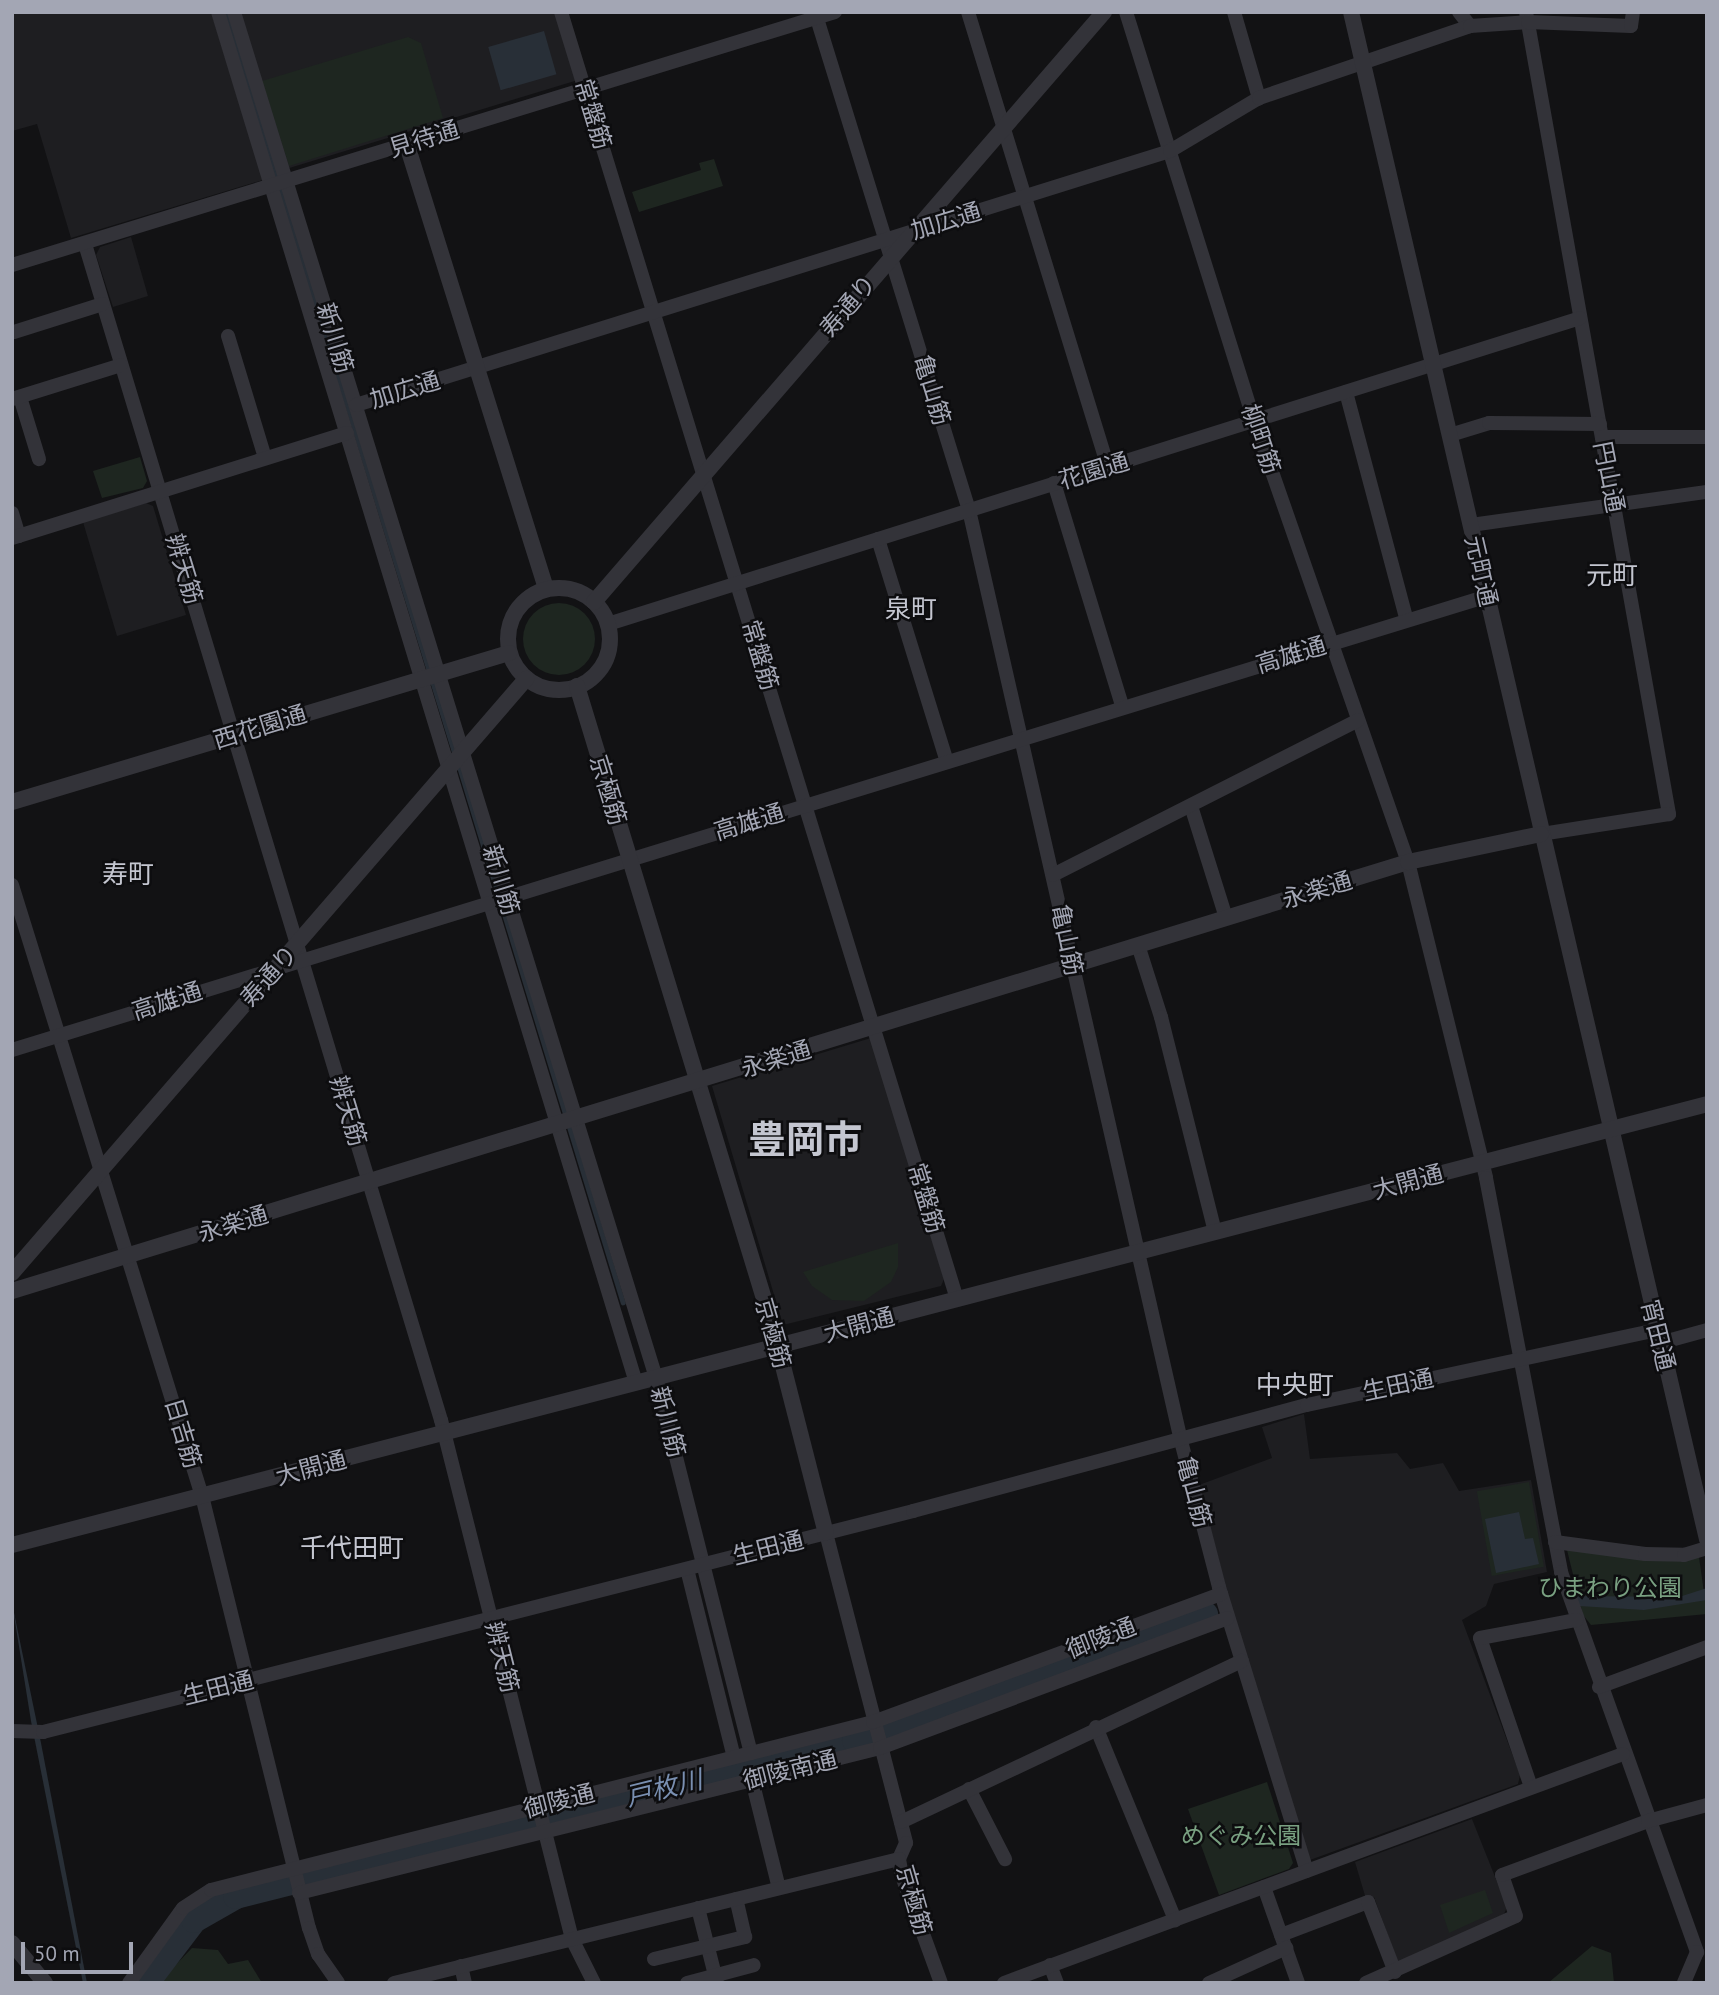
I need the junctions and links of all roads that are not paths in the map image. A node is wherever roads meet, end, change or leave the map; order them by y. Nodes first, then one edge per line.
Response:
1 (218, 12) edge
2 (234, 12) edge
3 (561, 12) edge
4 (835, 12) edge
5 (968, 12) edge
6 (1104, 12) edge
7 (1126, 12) edge
8 (1234, 12) edge
9 (1351, 12) edge
10 (1459, 12) edge
11 (1633, 12) edge
12 (816, 15) edge
13 (1527, 17) edge
14 (1470, 26) junction
15 (1363, 66) junction
16 (585, 89) junction
17 (1259, 98) junction
18 (1003, 127) junction
19 (407, 145) junction
20 (1170, 151) junction
21 (286, 182) junction
22 (271, 186) junction
23 (1025, 197) junction
24 (913, 231) junction
25 (885, 240) junction
26 (85, 244) junction
27 (890, 256) junction
28 (12, 265) edge
29 (103, 304) junction
30 (654, 312) junction
31 (1580, 318) junction
32 (14, 332) dead end
33 (228, 335) dead end
34 (1432, 364) junction
35 (121, 365) junction
36 (477, 369) junction
37 (1346, 391) junction
38 (16, 398) edge
39 (356, 405) junction
40 (1254, 421) junction
41 (1601, 431) junction
42 (347, 433) junction
43 (1450, 435) junction
44 (1707, 437) edge
45 (265, 458) junction
46 (39, 459) dead end
47 (1108, 466) junction
48 (705, 474) junction
49 (1054, 484) junction
50 (160, 491) junction
51 (1707, 492) edge
52 (1614, 503) junction
53 (969, 510) junction
54 (12, 513) edge
55 (1471, 525) junction
56 (16, 537) edge
57 (878, 539) junction
58 (738, 583) junction
59 (546, 589) junction
60 (1488, 596) junction
61 (594, 602) junction
62 (1406, 618) junction
63 (608, 624) junction
64 (1331, 643) junction
65 (509, 653) junction
66 (438, 673) junction
67 (421, 678) junction
68 (526, 679) junction
69 (577, 686) junction
70 (1123, 708) junction
71 (1358, 720) junction
72 (235, 735) junction
73 (1021, 739) junction
74 (462, 752) junction
75 (947, 762) junction
76 (449, 768) junction
77 (12, 802) edge
78 (806, 804) junction
79 (1191, 806) junction
80 (1541, 834) junction
81 (629, 859) junction
82 (1408, 862) junction
83 (1053, 875) junction
84 (12, 885) edge
85 (499, 900) junction
86 (1226, 918) junction
87 (1138, 945) junction
88 (300, 951) junction
89 (1072, 965) junction
90 (277, 966) junction
91 (874, 1028) junction
92 (58, 1035) junction
93 (12, 1050) edge
94 (698, 1084) junction
95 (1707, 1104) edge
96 (568, 1122) junction
97 (1610, 1129) junction
98 (1483, 1163) junction
99 (102, 1170) junction
100 (370, 1182) junction
101 (1215, 1232) junction
102 (1136, 1253) junction
103 (128, 1256) junction
104 (12, 1273) edge
105 (12, 1291) edge
106 (957, 1299) junction
107 (1707, 1330) edge
108 (1658, 1337) junction
109 (778, 1346) junction
110 (1523, 1359) junction
111 (656, 1378) junction
112 (636, 1383) junction
113 (445, 1433) junction
114 (1181, 1441) junction
115 (202, 1496) junction
116 (826, 1533) junction
117 (1707, 1540) edge
118 (1555, 1542) junction
119 (12, 1545) edge
120 (1707, 1548) edge
121 (705, 1564) junction
122 (687, 1569) junction
123 (1221, 1594) junction
124 (492, 1618) junction
125 (1228, 1618) junction
126 (1576, 1620) junction
127 (1707, 1647) edge
128 (1242, 1661) junction
129 (246, 1681) junction
130 (1599, 1687) junction
131 (874, 1724) junction
132 (1096, 1727) junction
133 (12, 1731) edge
134 (879, 1745) junction
135 (751, 1753) junction
136 (1623, 1754) junction
137 (734, 1758) junction
138 (752, 1780) junction
139 (1531, 1787) junction
140 (969, 1789) junction
141 (1707, 1805) edge
142 (540, 1808) junction
143 (1648, 1821) junction
144 (901, 1822) junction
145 (545, 1829) junction
146 (1005, 1858) dead end
147 (899, 1859) junction
148 (293, 1870) junction
149 (1307, 1871) junction
150 (1264, 1887) junction
151 (779, 1888) junction
152 (299, 1891) junction
153 (736, 1899) junction
154 (698, 1908) junction
155 (1175, 1920) junction
156 (572, 1939) junction
157 (1284, 1942) junction
158 (12, 1943) edge
159 (708, 1946) junction
160 (654, 1959) dead end
161 (754, 1965) dead end
162 (1050, 1965) junction
163 (461, 1966) junction
164 (1395, 1972) junction
165 (717, 1979) edge
166 (939, 1982) edge
167 (45, 1983) edge
168 (128, 1983) edge
169 (338, 1983) edge
170 (394, 1983) edge
171 (465, 1983) edge
172 (594, 1983) edge
173 (687, 1983) edge
174 (1004, 1983) edge
175 (1056, 1983) edge
176 (1209, 1983) edge
177 (1298, 1983) edge
178 (1366, 1983) edge
179 (1684, 1983) edge

1 - 22 street, 新川筋
2 - 21 street, 新川筋
3 - 16 street, 常盤筋
4 - 12 street, 見待通
5 - 18 street
6 - 18 street, 寿通り
7 - 20 street, 柳町筋
8 - 17 street
9 - 15 street, 元町通
10 - 14 street
11 - 13 street, 加広通
12 - 16 street, 見待通
12 - 25 street, 亀山筋
13 - 14 street, 加広通
13 - 31 street, 円山通
14 - 15 street, 加広通
15 - 17 street, 加広通
15 - 34 street, 元町通
16 - 19 street, 見待通
16 - 30 street, 常盤筋
17 - 20 street, 加広通
18 - 23 street
18 - 24 street, 寿通り
19 - 21 street, 見待通
19 - 36 street
20 - 23 street, 加広通
20 - 40 street, 柳町筋
21 - 22 street, 見待通
21 - 39 street, 新川筋
22 - 26 street, 見待通
22 - 42 street, 新川筋
23 - 24 street, 加広通
23 - 47 street
24 - 25 street, 加広通
24 - 27 street, 寿通り
25 - 27 street, 亀山筋
25 - 30 street, 加広通
26 - 28 street, 見待通
26 - 29 street, 辨天筋
27 - 48 street, 寿通り
27 - 53 street, 亀山筋
29 - 32 street
29 - 35 street, 辨天筋
30 - 36 street, 加広通
30 - 48 street, 常盤筋
31 - 34 street, 花園通
31 - 41 street, 円山通
33 - 45 street
34 - 37 street, 花園通
34 - 43 street, 元町通
35 - 38 street
35 - 50 street, 辨天筋
36 - 39 street, 加広通
36 - 59 street
37 - 40 street, 花園通
37 - 62 street
38 - 46 street
39 - 66 street, 新川筋
40 - 47 street, 花園通
40 - 64 street, 柳町筋
41 - 43 street
41 - 44 street
41 - 52 street, 円山通
42 - 45 street, 加広通
42 - 67 street, 新川筋
43 - 55 street, 元町通
45 - 50 street, 加広通
47 - 49 street, 花園通
48 - 58 street, 常盤筋
48 - 61 street, 寿通り
49 - 53 street, 花園通
49 - 70 street
50 - 56 street, 加広通
50 - 72 street, 辨天筋
51 - 52 street
52 - 55 street
52 - 80 street, 円山通
53 - 57 street, 花園通
53 - 73 street, 亀山筋
54 - 56 street
55 - 60 street, 元町通
57 - 58 street, 花園通
57 - 75 street
58 - 63 street, 花園通
58 - 78 street, 常盤筋
59 - 61 street
59 - 65 street
60 - 62 street, 高雄通
60 - 80 street, 元町通
61 - 63 street
62 - 64 street, 高雄通
63 - 69 street
64 - 70 street, 高雄通
64 - 71 street, 柳町筋
65 - 66 street, 西花園通
65 - 68 street
66 - 67 street, 西花園通
66 - 74 street, 新川筋
67 - 72 street, 西花園通
67 - 76 street, 新川筋
68 - 69 street
68 - 74 street, 寿通り
69 - 81 street, 京極筋
70 - 73 street, 高雄通
71 - 79 street
71 - 82 street, 柳町筋
72 - 77 street, 西花園通
72 - 88 street, 辨天筋
73 - 75 street, 高雄通
73 - 83 street, 亀山筋
74 - 76 street, 寿通り
74 - 85 street, 新川筋
75 - 78 street, 高雄通
76 - 85 street, 新川筋
76 - 88 street, 寿通り
78 - 81 street, 高雄通
78 - 91 street, 常盤筋
79 - 83 street
79 - 86 street
80 - 82 street, 永楽通
80 - 97 street, 元町通
81 - 85 street, 高雄通
81 - 94 street, 京極筋
82 - 86 street, 永楽通
82 - 98 street, 柳町筋
83 - 89 street, 亀山筋
84 - 92 street, 日吉筋
85 - 88 street, 高雄通
85 - 96 street, 新川筋
86 - 87 street, 永楽通
87 - 89 street, 永楽通
87 - 101 street
88 - 90 street, 寿通り
88 - 100 street, 辨天筋
89 - 91 street, 永楽通
89 - 102 street, 亀山筋
90 - 92 street, 高雄通
90 - 99 street, 寿通り
91 - 94 street, 永楽通
91 - 106 street, 常盤筋
92 - 93 street, 高雄通
92 - 99 street, 日吉筋
94 - 96 street, 永楽通
94 - 109 street, 京極筋
95 - 97 street, 大開通
96 - 100 street, 永楽通
96 - 111 street, 新川筋
96 - 112 street, 新川筋
97 - 98 street, 大開通
97 - 108 street, 宵田通
98 - 101 street, 大開通
98 - 110 street, 柳町筋
99 - 103 street, 日吉筋
99 - 104 street, 寿通り
100 - 103 street, 永楽通
100 - 113 street, 辨天筋
101 - 102 street, 大開通
102 - 106 street, 大開通
102 - 114 street, 亀山筋
103 - 105 street, 永楽通
103 - 115 street, 日吉筋
106 - 109 street, 大開通
107 - 108 street, 生田通
108 - 110 street, 生田通
108 - 117 street, 宵田通
109 - 111 street, 大開通
109 - 116 street, 京極筋
110 - 114 street, 生田通
110 - 118 street, 柳町筋
111 - 112 street, 大開通
111 - 121 street, 新川筋
112 - 113 street, 大開通
113 - 115 street, 大開通
113 - 124 street, 辨天筋
114 - 116 street, 生田通
114 - 123 street, 亀山筋
115 - 119 street, 大開通
115 - 129 street, 日吉筋
116 - 121 street, 生田通
116 - 131 street, 京極筋
118 - 120 street
118 - 126 street, 柳町筋
121 - 122 street, 生田通
121 - 135 street, 新川筋
122 - 124 street, 生田通
122 - 137 street
123 - 125 street, 亀山筋
123 - 131 street, 御陵通
124 - 129 street, 生田通
124 - 142 street, 辨天筋
125 - 128 street, 亀山筋
125 - 134 street, 御陵南通
126 - 130 street, 柳町筋
126 - 139 street
127 - 130 street
128 - 132 street
128 - 149 street, 亀山筋
129 - 133 street, 生田通
129 - 148 street, 日吉筋
130 - 136 street, 柳町筋
131 - 134 street, 京極筋
131 - 135 street, 御陵通
132 - 140 street
132 - 155 street
134 - 138 street, 御陵南通
134 - 144 street, 京極筋
135 - 137 street, 御陵通
136 - 139 street
136 - 143 street, 柳町筋
137 - 142 street, 御陵通
138 - 145 street, 御陵南通
138 - 151 street
139 - 149 street
140 - 144 street
140 - 146 street
141 - 143 street
142 - 145 street, 辨天筋
142 - 148 street, 御陵通
143 - 164 street
143 - 179 street, 柳町筋
144 - 147 street, 京極筋
145 - 152 street, 御陵南通
145 - 156 street, 辨天筋
147 - 151 street
147 - 166 street, 京極筋
148 - 152 street, 日吉筋
148 - 168 street, 御陵通
149 - 150 street
150 - 155 street
150 - 157 street
151 - 153 street
152 - 169 street, 日吉筋
153 - 154 street
153 - 159 street
154 - 156 street
154 - 159 street
155 - 162 street
156 - 163 street
156 - 172 street, 辨天筋
157 - 164 street
157 - 176 street
157 - 177 street
158 - 167 street
159 - 160 street
159 - 165 street
161 - 165 street
162 - 174 street
162 - 175 street
163 - 170 street
163 - 171 street
164 - 178 street
165 - 173 street

